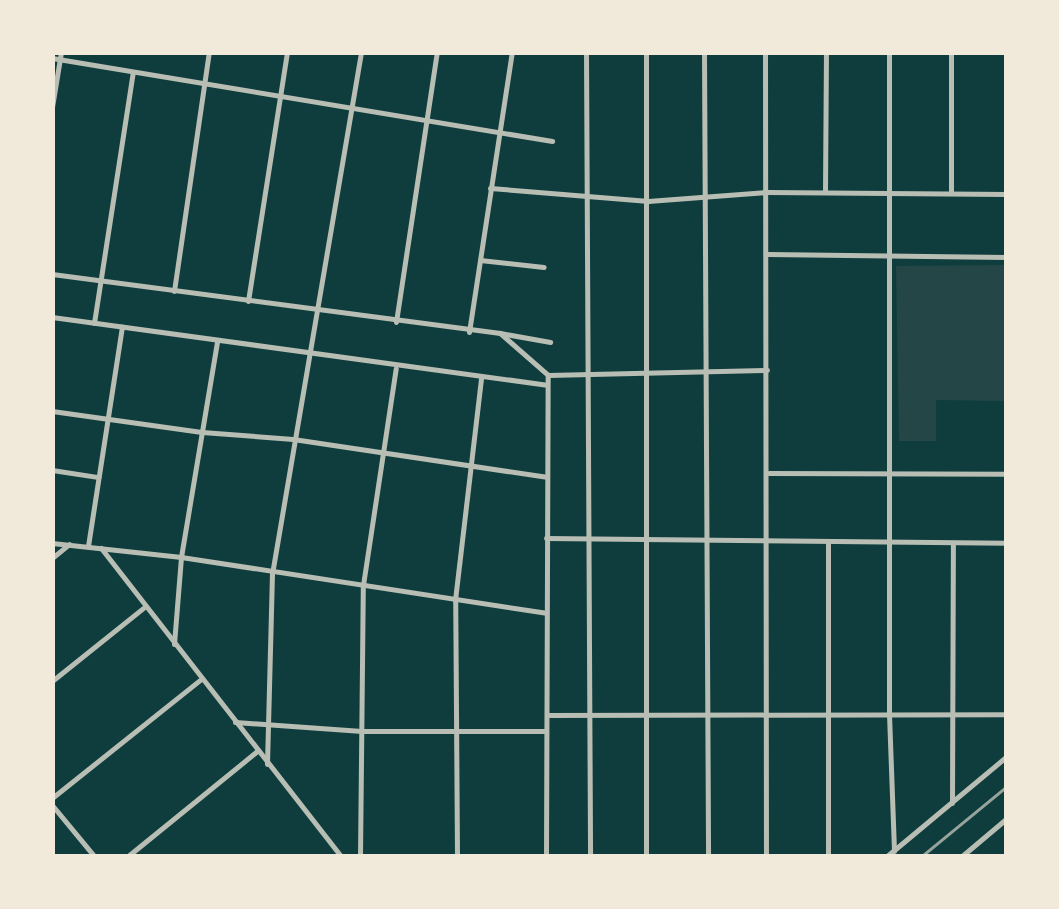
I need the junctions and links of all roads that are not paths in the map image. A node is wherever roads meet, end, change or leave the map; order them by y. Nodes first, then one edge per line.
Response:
1 (209, 52) edge
2 (287, 52) edge
3 (362, 52) edge
4 (437, 52) edge
5 (512, 52) edge
6 (586, 52) edge
7 (646, 52) edge
8 (704, 52) edge
9 (765, 52) edge
10 (826, 52) edge
11 (889, 52) edge
12 (951, 52) edge
13 (58, 57) edge
14 (133, 72) junction
15 (205, 83) junction
16 (280, 96) junction
17 (52, 107) edge
18 (352, 107) junction
19 (427, 120) junction
20 (500, 131) junction
21 (552, 141) dead end
22 (490, 188) junction
23 (767, 192) junction
24 (826, 192) junction
25 (889, 192) junction
26 (951, 192) junction
27 (703, 194) junction
28 (1006, 194) edge
29 (587, 199) junction
30 (648, 201) junction
31 (768, 254) junction
32 (1006, 257) edge
33 (889, 258) junction
34 (480, 260) junction
35 (544, 267) dead end
36 (52, 274) edge
37 (100, 280) junction
38 (174, 291) junction
39 (248, 301) junction
40 (318, 311) junction
41 (52, 317) edge
42 (396, 322) junction
43 (94, 323) junction
44 (122, 327) junction
45 (468, 332) junction
46 (497, 334) junction
47 (217, 341) junction
48 (550, 342) dead end
49 (306, 354) junction
50 (396, 368) junction
51 (705, 369) junction
52 (648, 370) junction
53 (767, 370) junction
54 (588, 372) junction
55 (548, 376) junction
56 (482, 377) junction
57 (546, 385) junction
58 (52, 410) edge
59 (107, 418) junction
60 (202, 432) junction
61 (293, 439) junction
62 (383, 453) junction
63 (472, 464) junction
64 (52, 470) edge
65 (769, 474) junction
66 (888, 474) junction
67 (1006, 474) edge
68 (98, 477) junction
69 (546, 477) junction
70 (644, 536) junction
71 (588, 537) junction
72 (768, 537) junction
73 (546, 538) junction
74 (706, 538) junction
75 (52, 543) edge
76 (828, 543) junction
77 (889, 543) junction
78 (953, 543) junction
79 (1006, 543) edge
80 (69, 544) junction
81 (88, 547) junction
82 (101, 548) junction
83 (181, 557) junction
84 (52, 558) edge
85 (272, 574) junction
86 (362, 585) junction
87 (455, 600) junction
88 (144, 608) junction
89 (546, 613) junction
90 (174, 647) junction
91 (200, 680) junction
92 (52, 681) edge
93 (546, 714) junction
94 (588, 714) junction
95 (646, 714) junction
96 (707, 714) junction
97 (766, 714) junction
98 (828, 714) junction
99 (889, 714) junction
100 (952, 714) junction
101 (1006, 714) edge
102 (235, 722) junction
103 (270, 725) junction
104 (362, 731) junction
105 (458, 732) junction
106 (546, 732) junction
107 (257, 751) junction
108 (1006, 757) edge
109 (267, 764) junction
110 (52, 801) edge
111 (952, 803) junction
112 (1006, 819) edge
113 (894, 851) junction
114 (94, 856) edge
115 (128, 856) edge
116 (341, 856) edge
117 (360, 856) edge
118 (457, 856) edge
119 (546, 856) edge
120 (590, 856) edge
121 (646, 856) edge
122 (708, 856) edge
123 (766, 856) edge
124 (828, 856) edge
125 (887, 856) edge
126 (962, 856) edge

1 - 15 street
2 - 16 street
3 - 18 street
4 - 19 street
5 - 20 street
6 - 29 street
7 - 30 street
8 - 27 street
9 - 23 street
10 - 24 street
11 - 25 street
12 - 26 street
13 - 14 street
13 - 17 street
14 - 15 street
14 - 37 street
15 - 16 street
15 - 38 street
16 - 18 street
16 - 39 street
18 - 19 street
18 - 40 street
19 - 20 street
19 - 42 street
20 - 21 street
20 - 22 street
22 - 29 street
22 - 34 street
23 - 24 street
23 - 27 street
23 - 31 street
24 - 25 street
25 - 26 street
25 - 33 street
26 - 28 street
27 - 30 street
27 - 51 street
29 - 30 street
29 - 54 street
30 - 52 street
31 - 33 street
31 - 53 street
32 - 33 street
33 - 66 street
34 - 35 street
34 - 45 street
36 - 37 street
37 - 38 street
37 - 43 street
38 - 39 street
39 - 40 street
40 - 42 street
40 - 49 street
41 - 43 street
42 - 45 street
43 - 44 street
44 - 47 street
44 - 59 street
45 - 46 street
46 - 48 street
46 - 55 street
47 - 49 street
47 - 60 street
49 - 50 street
49 - 61 street
50 - 56 street
50 - 62 street
51 - 52 street
51 - 53 street
51 - 74 street
52 - 54 street
52 - 70 street
53 - 65 street
54 - 55 street
54 - 71 street
55 - 57 street
56 - 57 street
56 - 63 street
57 - 69 street
58 - 59 street
59 - 60 street
59 - 68 street
60 - 61 street
60 - 83 street
61 - 62 street
61 - 85 street
62 - 63 street
62 - 86 street
63 - 69 street
63 - 87 street
64 - 68 street
65 - 66 street
65 - 72 street
66 - 67 street
66 - 77 street
68 - 81 street
69 - 73 street
70 - 71 street
70 - 74 street
70 - 95 street
71 - 73 street
71 - 94 street
72 - 74 street
72 - 76 street
72 - 97 street
73 - 89 street
74 - 96 street
75 - 80 street
76 - 77 street
76 - 98 street
77 - 78 street
77 - 99 street
78 - 79 street
78 - 100 street
80 - 81 street
80 - 84 street
81 - 82 street
82 - 83 street
82 - 88 street
83 - 85 street
83 - 90 street
85 - 86 street
85 - 103 street
86 - 87 street
86 - 104 street
87 - 89 street
87 - 105 street
88 - 90 street
88 - 92 street
89 - 93 street
90 - 91 street
91 - 102 street
91 - 110 street
93 - 94 street
93 - 106 street
94 - 95 street
94 - 120 street
95 - 96 street
95 - 121 street
96 - 97 street
96 - 122 street
97 - 98 street
97 - 123 street
98 - 99 street
98 - 124 street
99 - 100 street
99 - 113 street
100 - 101 street
100 - 111 street
102 - 103 street
102 - 107 street
103 - 104 street
103 - 109 street
104 - 105 street
104 - 117 street
105 - 106 street
105 - 118 street
106 - 119 street
107 - 109 street
107 - 115 street
108 - 111 street
109 - 116 street
110 - 114 street
111 - 113 street
112 - 126 street
113 - 125 street

